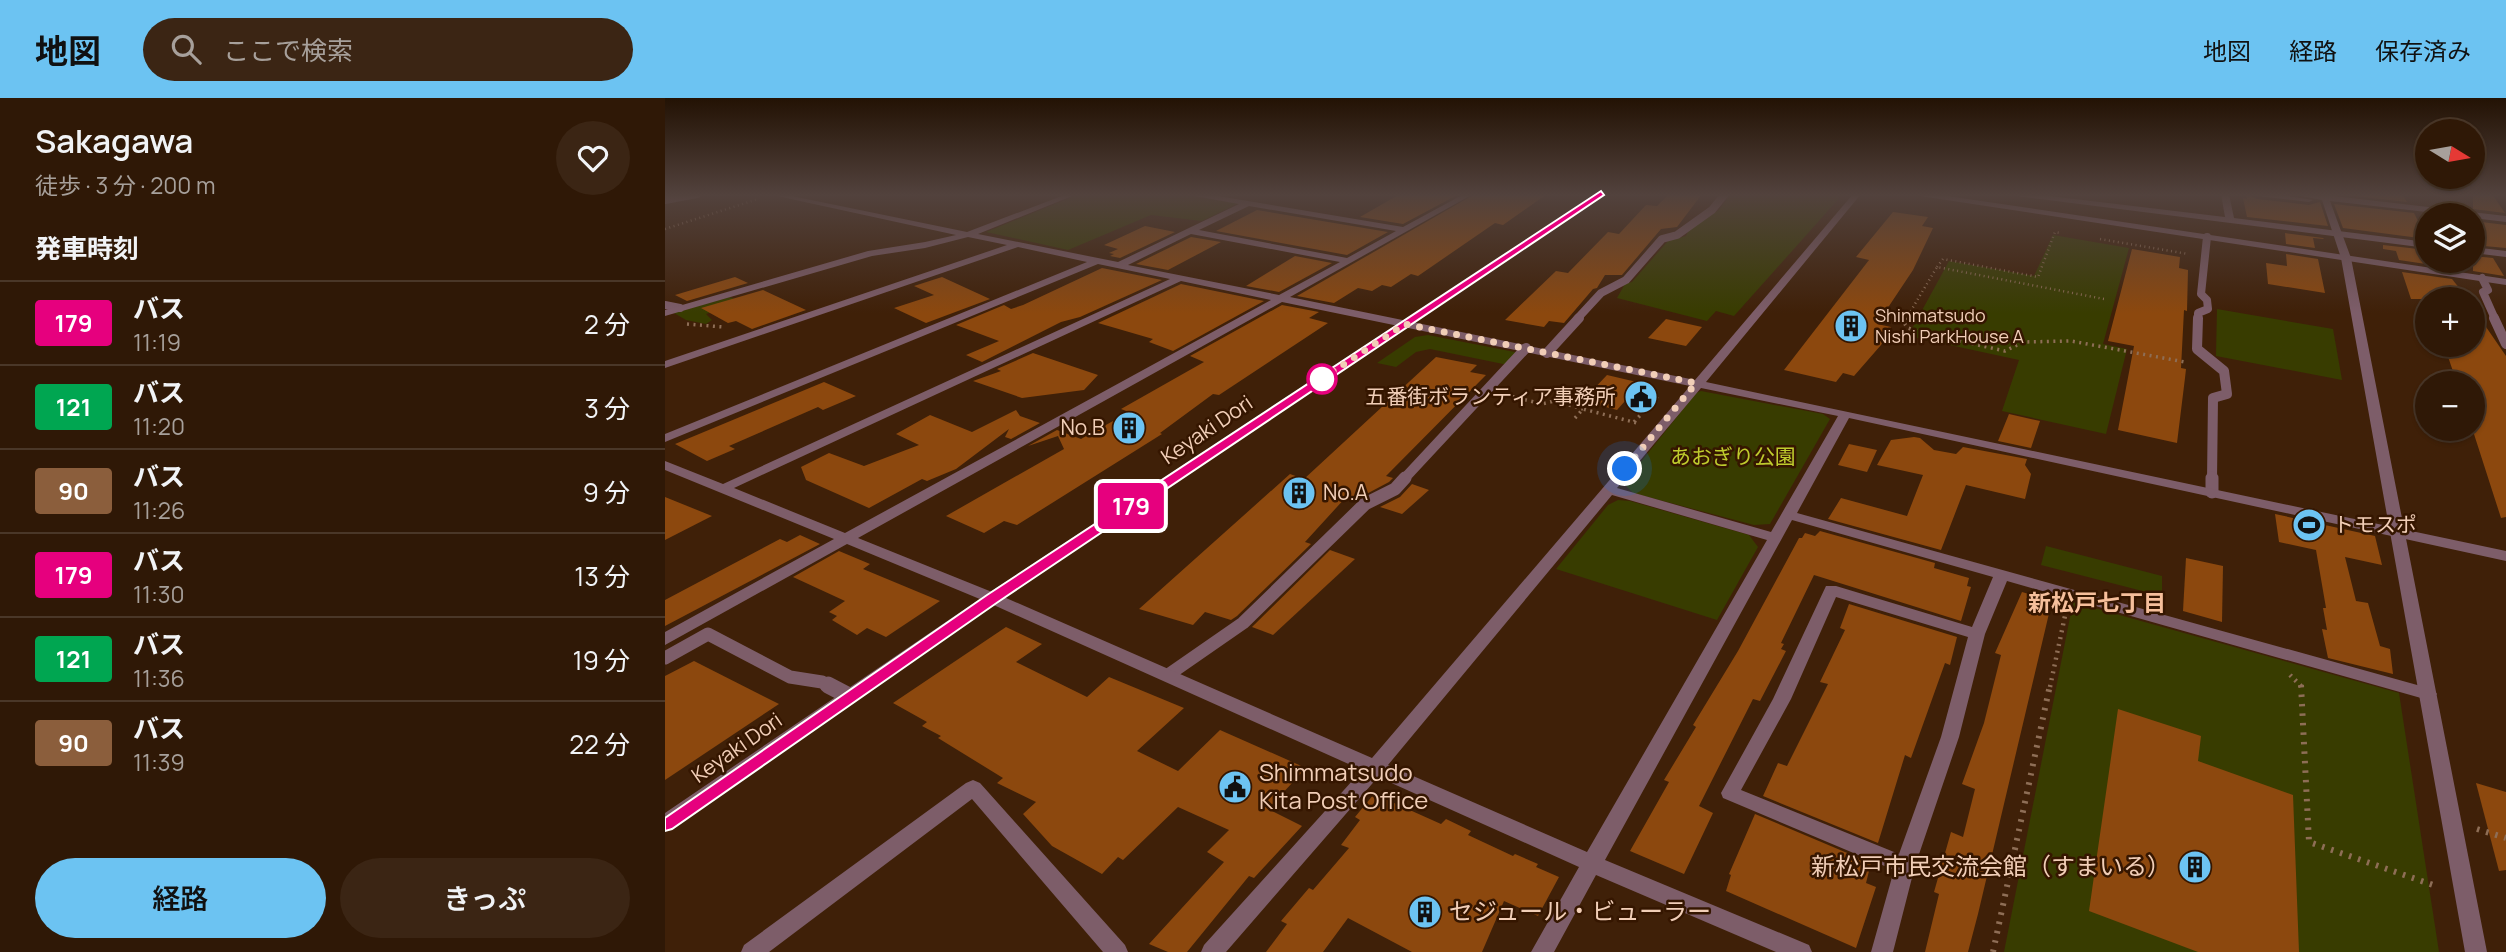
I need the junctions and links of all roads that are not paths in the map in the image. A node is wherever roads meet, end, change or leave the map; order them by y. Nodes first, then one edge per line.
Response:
1 (969, 234) joint
2 (1184, 234) edge
3 (1205, 234) edge
4 (1398, 234) edge
5 (1541, 234) edge
6 (1679, 234) edge
7 (1823, 234) edge
8 (2186, 234) edge
9 (2339, 234) joint
10 (2207, 237) junction
11 (2415, 244) edge
12 (1017, 245) junction
13 (2485, 251) edge
14 (2506, 254) edge
15 (2346, 258) junction
16 (1097, 261) junction
17 (1350, 261) junction
18 (1120, 265) junction
19 (1180, 278) junction
20 (2482, 278) junction
21 (2506, 282) edge
22 (1279, 299) junction
23 (665, 305) edge
24 (680, 308) junction
25 (665, 313) edge
26 (1405, 324) junction
27 (2506, 344) edge
28 (1526, 348) junction
29 (1547, 353) junction
30 (665, 365) edge
31 (1696, 383) junction
32 (1845, 414) junction
33 (665, 438) edge
34 (665, 464) edge
35 (722, 489) junction
36 (1608, 490) junction
37 (2212, 492) junction
38 (1790, 515) junction
39 (2397, 531) junction
40 (1776, 538) junction
41 (845, 539) junction
42 (2506, 556) edge
43 (2002, 574) junction
44 (992, 598) junction
45 (1977, 634) junction
46 (665, 639) edge
47 (665, 658) edge
48 (1168, 675) junction
49 (2428, 694) junction
50 (849, 696) junction
51 (1375, 766) junction
52 (665, 823) edge
53 (1593, 864) junction
54 (1905, 866) junction
55 (752, 952) edge
56 (1117, 952) edge
57 (1212, 952) edge
58 (1542, 952) edge
59 (1801, 952) edge
60 (1882, 952) edge
61 (2476, 952) edge

1 - 12 street
1 - 24 street
2 - 18 street
3 - 17 street
4 - 17 street
5 - 26 street, Keyaki Dori
6 - 29 lane
7 - 31 street
8 - 10 street
9 - 11 street
9 - 15 street
10 - 15 street
10 - 37 lane
12 - 16 street
12 - 30 street
13 - 14 street
15 - 20 street
15 - 39 street
16 - 18 street
16 - 33 street
17 - 22 street
18 - 19 street
19 - 22 street
19 - 35 street
20 - 21 street
20 - 27 lane
22 - 26 street
22 - 41 street
23 - 24 lane
24 - 25 street
26 - 28 street
26 - 44 street, Keyaki Dori
28 - 29 street
28 - 48 lane
29 - 31 street
31 - 32 street
31 - 36 street
32 - 37 street
32 - 38 street
34 - 35 street
35 - 41 street
36 - 40 street
36 - 51 street
37 - 39 street
38 - 40 street
38 - 43 street
39 - 42 street
39 - 49 street
40 - 53 street
41 - 44 street
41 - 46 street
43 - 45 street
43 - 49 street
44 - 48 street
44 - 50 street, Keyaki Dori
45 - 54 street
45 - 54 street
47 - 50 lane
48 - 51 street
49 - 61 street
50 - 52 street, Keyaki Dori
51 - 53 street
51 - 57 street
53 - 58 street
53 - 59 street
54 - 60 street
55 - 56 street

